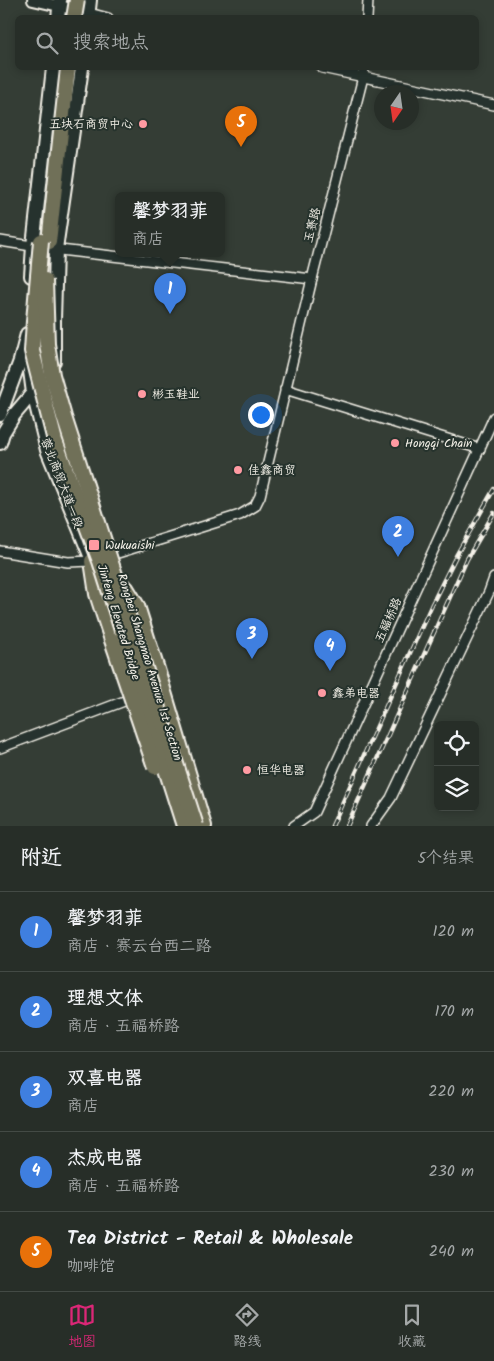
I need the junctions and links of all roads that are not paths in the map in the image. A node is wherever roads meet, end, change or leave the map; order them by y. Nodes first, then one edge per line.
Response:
1 (33, 0) edge
2 (77, 0) edge
3 (368, 0) edge
4 (62, 8) edge
5 (89, 10) edge
6 (74, 15) edge
7 (101, 15) edge
8 (367, 15) edge
9 (53, 70) edge
10 (60, 70) edge
11 (68, 70) edge
12 (82, 70) edge
13 (343, 70) edge
14 (364, 72) edge
15 (494, 105) edge
16 (0, 241) edge
17 (45, 245) junction
18 (115, 254) edge
19 (139, 257) edge
20 (312, 279) junction
21 (27, 334) junction
22 (54, 351) junction
23 (285, 389) junction
24 (33, 393) junction
25 (0, 414) edge
26 (494, 417) edge
27 (0, 442) edge
28 (480, 448) junction
29 (0, 551) edge
30 (114, 553) junction
31 (92, 560) junction
32 (494, 578) edge
33 (126, 588) junction
34 (138, 696) junction
35 (0, 748) edge
36 (175, 826) edge
37 (182, 826) edge
38 (197, 826) edge
39 (204, 826) edge
40 (294, 826) edge
41 (371, 826) edge

1 - 4 street
2 - 6 highway, bridge
3 - 8 street
4 - 5 street
5 - 7 street
9 - 17 main road, 蓉北商贸大道一段
10 - 17 highway, Rongbei Shangmao Avenue 1st Section
11 - 17 highway, Rongbei Shangmao Avenue 1st Section
12 - 17 main road, Rongbei Shangmao Avenue 1st Section
13 - 14 street
14 - 15 street
14 - 20 street, 玉赛路
16 - 17 street
17 - 18 street
17 - 21 main road, 蓉北商贸大道一段
17 - 22 main road, Rongbei Shangmao Avenue 1st Section
17 - 37 highway, Jinfeng Elevated Bridge, bridge
17 - 38 highway, Jinfeng Elevated Bridge, bridge
19 - 20 street
20 - 23 street, 玉赛路
21 - 24 main road, 蓉北商贸大道一段
21 - 25 main road
22 - 24 main road
22 - 30 main road, Rongbei Shangmao Avenue 1st Section
23 - 28 street
23 - 30 street, 玉赛路
24 - 27 main road
24 - 31 main road, 蓉北商贸大道一段
26 - 28 street, 五福桥路
28 - 40 street, 五福桥路
29 - 31 street, 玉赛路
30 - 31 street, 玉赛路
30 - 33 main road, Rongbei Shangmao Avenue 1st Section
31 - 34 main road, 蓉北商贸大道一段
31 - 36 highway, bridge
32 - 41 street
33 - 38 main road, Rongbei Shangmao Avenue 1st Section
33 - 39 highway
34 - 35 street
34 - 37 main road, 蓉北商贸大道一段

